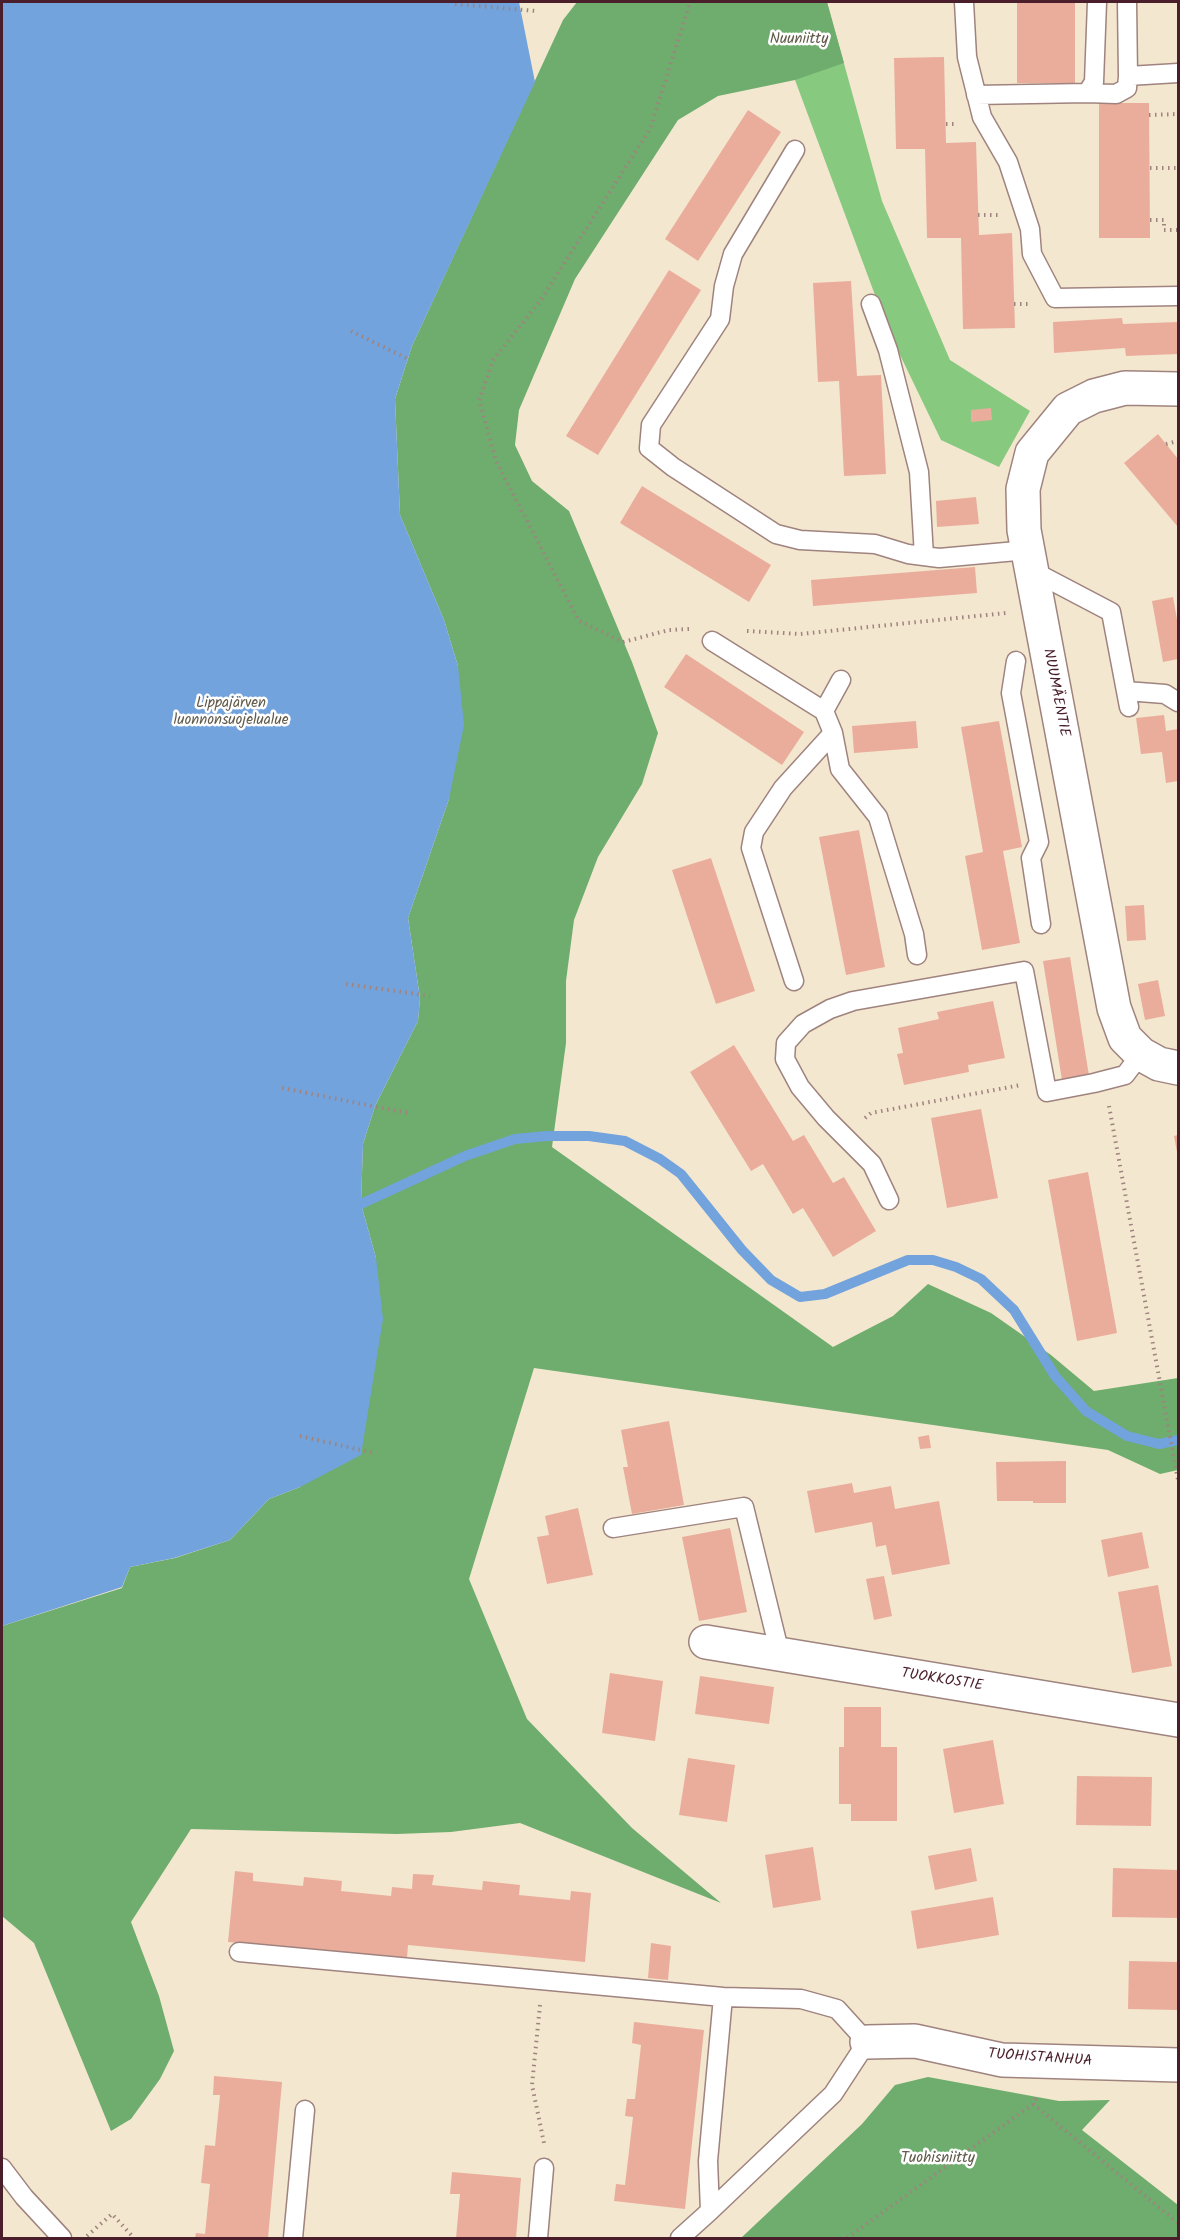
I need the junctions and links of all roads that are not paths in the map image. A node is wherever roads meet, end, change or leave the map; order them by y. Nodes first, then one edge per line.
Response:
1 (964, 2) edge
2 (1097, 2) edge
3 (1127, 2) edge
4 (1179, 73) edge
5 (1128, 76) junction
6 (1087, 93) junction
7 (976, 95) junction
8 (795, 150) dead end
9 (1179, 296) edge
10 (871, 304) dead end
11 (1179, 389) edge
12 (924, 556) junction
13 (1029, 560) junction
14 (712, 641) dead end
15 (1016, 661) dead end
16 (841, 680) dead end
17 (1179, 702) edge
18 (824, 711) junction
19 (833, 733) junction
20 (1041, 924) dead end
21 (917, 955) dead end
22 (794, 981) dead end
23 (1141, 1054) junction
24 (1179, 1068) edge
25 (889, 1200) dead end
26 (613, 1528) dead end
27 (705, 1642) dead end
28 (780, 1654) junction
29 (1179, 1720) edge
30 (239, 1952) dead end
31 (723, 1997) junction
32 (867, 2042) junction
33 (1179, 2064) edge
34 (305, 2110) dead end
35 (2, 2168) edge
36 (544, 2168) road end
37 (710, 2211) junction
38 (63, 2238) edge
39 (293, 2238) edge
40 (538, 2238) edge
41 (681, 2238) edge

1 - 7 lane
2 - 6 lane
3 - 5 lane
4 - 5 lane
5 - 6 lane
6 - 7 lane
7 - 9 lane
8 - 12 lane
10 - 12 lane
11 - 13 street, NUUMÄENTIE
12 - 13 lane
13 - 17 lane
13 - 23 street, NUUMÄENTIE
14 - 18 lane
15 - 20 lane
16 - 18 lane
18 - 19 lane
19 - 21 lane
19 - 22 lane
23 - 24 street, NUUMÄENTIE
23 - 25 lane
26 - 28 lane
27 - 28 street, TUOKKOSTIE
28 - 29 street, TUOKKOSTIE
30 - 31 lane
31 - 32 lane
31 - 37 lane
32 - 33 street, TUOHISTANHUA
32 - 37 lane
34 - 39 lane
35 - 38 lane
36 - 40 lane
37 - 41 lane

